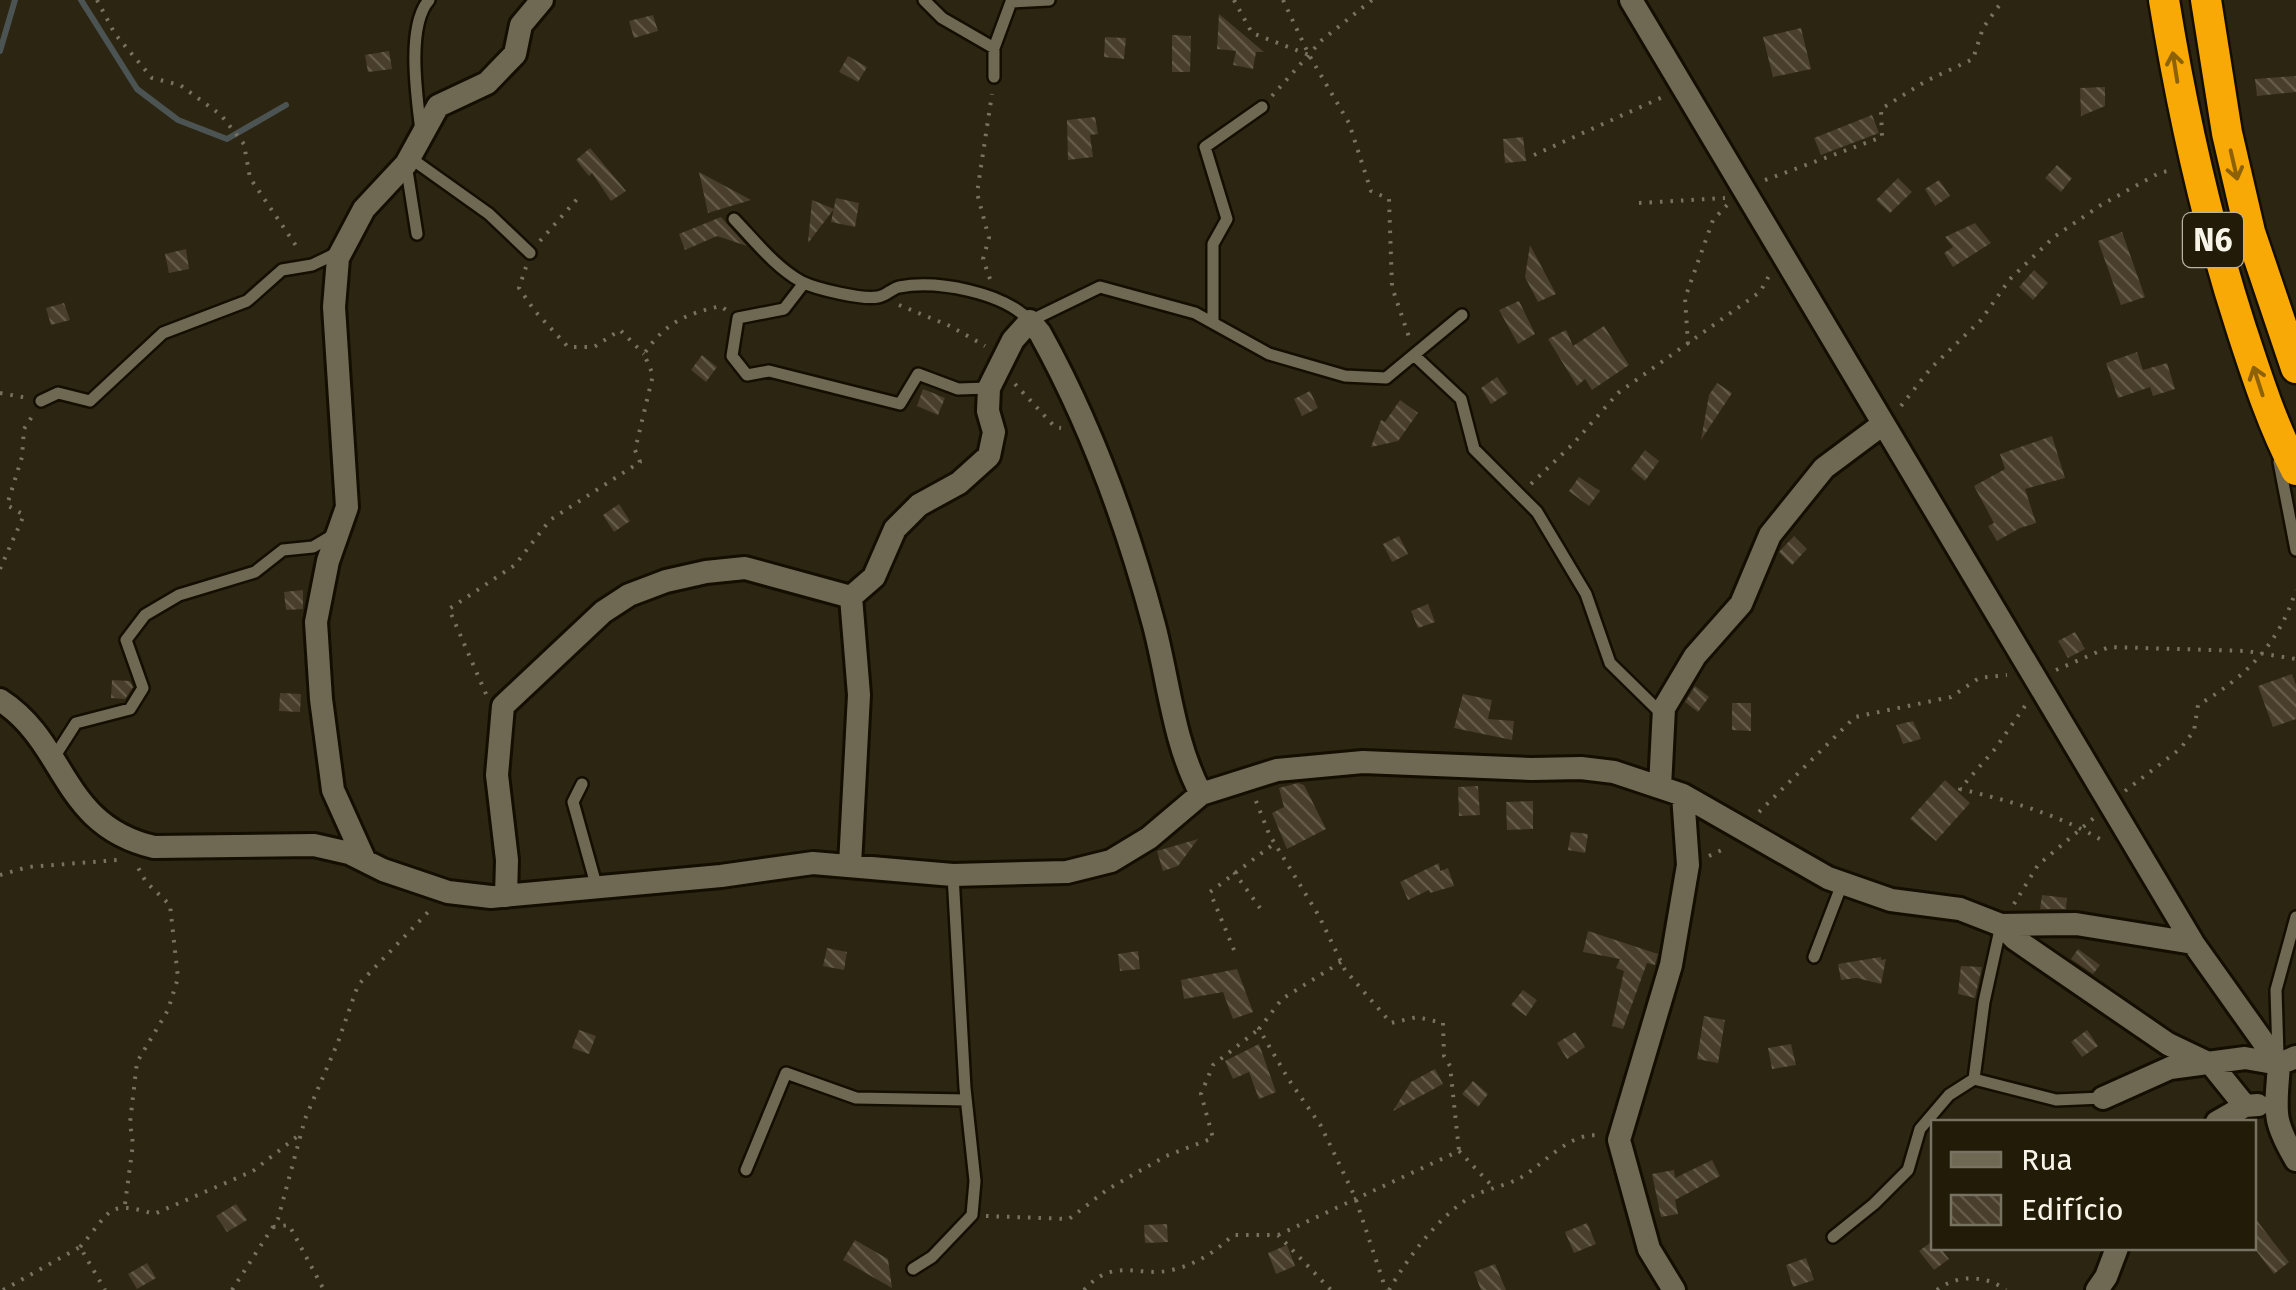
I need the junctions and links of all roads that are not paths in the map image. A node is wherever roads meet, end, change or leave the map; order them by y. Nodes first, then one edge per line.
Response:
1 (429, 0) edge
2 (542, 0) edge
3 (924, 0) edge
4 (1048, 0) edge
5 (1631, 0) edge
6 (2164, 0) edge
7 (2206, 0) edge
8 (994, 48) junction
9 (994, 77) road end
10 (1262, 108) road end
11 (422, 135) junction
12 (407, 160) junction
13 (734, 218) dead end
14 (418, 234) dead end
15 (341, 252) junction
16 (530, 253) road end
17 (804, 283) junction
18 (1462, 315) dead end
19 (1030, 321) junction
20 (1213, 321) junction
21 (1416, 356) junction
22 (2296, 368) edge
23 (989, 388) junction
24 (41, 401) road end
25 (1884, 424) junction
26 (2273, 428) junction
27 (2296, 470) edge
28 (338, 531) junction
29 (2296, 550) edge
30 (850, 596) junction
31 (0, 700) edge
32 (1664, 716) junction
33 (53, 759) junction
34 (582, 784) dead end
35 (1660, 787) junction
36 (1201, 794) junction
37 (1683, 796) junction
38 (366, 861) junction
39 (850, 865) junction
40 (953, 875) junction
41 (1842, 884) junction
42 (597, 888) junction
43 (506, 896) junction
44 (2296, 917) edge
45 (2002, 925) junction
46 (2192, 943) junction
47 (1814, 957) dead end
48 (2287, 1060) edge
49 (2212, 1065) junction
50 (1974, 1079) junction
51 (2103, 1098) joint
52 (966, 1100) junction
53 (2276, 1105) junction
54 (2245, 1106) junction
55 (2220, 1120) edge
56 (2296, 1160) edge
57 (746, 1170) dead end
58 (1833, 1237) dead end
59 (2115, 1250) edge
60 (913, 1268) dead end
61 (1674, 1290) edge
62 (2097, 1290) edge

1 - 11 lane
2 - 11 street
3 - 8 lane
4 - 8 lane
5 - 25 street
26 -> 6 highway, N6
7 -> 22 highway, N6
8 - 9 lane
10 - 20 lane
11 - 12 street
12 - 14 lane
12 - 15 street
12 - 16 lane
13 - 17 lane
15 - 24 lane
15 - 28 street
17 - 19 lane
17 - 23 lane
18 - 21 lane
19 - 20 lane
19 - 23 street
19 - 36 street
20 - 21 lane
21 - 32 lane
23 - 30 street
25 - 32 street
25 - 46 street
26 - 27 highway, N6
26 - 29 lane
28 - 33 lane
28 - 38 street
30 - 39 street
30 - 43 street
31 - 33 street
32 - 35 street
33 - 38 street
34 - 42 lane
35 - 36 street
35 - 37 street
36 - 40 street
37 - 41 street
37 - 61 street
38 - 43 street
39 - 40 street
39 - 42 street
40 - 52 lane
41 - 45 street
41 - 47 lane
42 - 43 street
44 - 48 lane
45 - 46 street
45 - 49 street
45 - 50 lane
46 - 48 street
48 - 49 street
48 - 53 street
49 - 51 street
49 - 54 street
50 - 51 lane
50 - 58 lane
52 - 57 lane
52 - 60 lane
53 - 54 street
53 - 56 street
54 - 55 street
59 - 62 street

